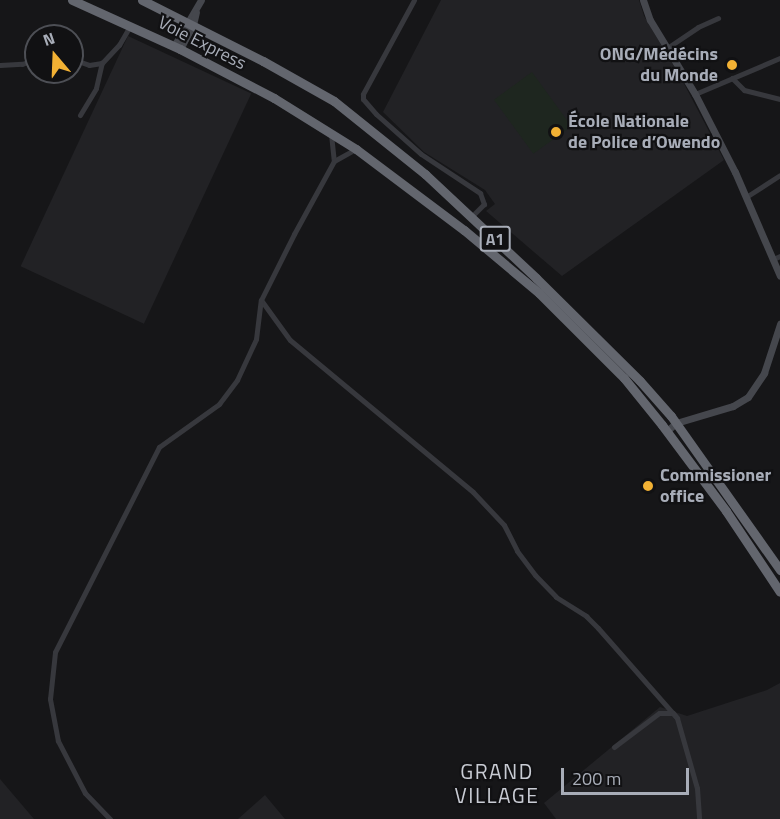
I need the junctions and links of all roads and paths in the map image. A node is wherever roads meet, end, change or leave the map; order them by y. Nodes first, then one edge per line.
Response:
1 (72, 0) edge
2 (142, 0) edge
3 (201, 0) edge
4 (414, 0) edge
5 (643, 0) edge
6 (718, 18) dead end
7 (190, 23) junction
8 (130, 26) junction
9 (177, 47) junction
10 (667, 48) junction
11 (780, 58) edge
12 (24, 63) edge
13 (84, 63) edge
14 (102, 63) junction
15 (0, 65) edge
16 (732, 78) junction
17 (695, 94) junction
18 (780, 99) edge
19 (80, 115) dead end
20 (331, 134) junction
21 (356, 149) junction
22 (334, 161) junction
23 (780, 175) edge
24 (746, 197) junction
25 (471, 217) junction
26 (777, 257) edge
27 (780, 276) edge
28 (261, 300) junction
29 (780, 324) edge
30 (677, 426) junction
31 (667, 431) junction
32 (780, 570) edge
33 (780, 592) edge
34 (677, 718) junction
35 (614, 747) dead end
36 (110, 819) edge
37 (699, 819) edge

1 - 8 highway, Voie Express
2 - 7 highway
3 - 7 street
4 - 25 street
5 - 10 street
6 - 10 street
7 - 9 street
7 - 25 highway, A1
8 - 9 highway, Voie Express
8 - 14 street
9 - 20 highway, Voie Express / A1
10 - 17 street
11 - 16 street
12 - 15 street
13 - 14 street
14 - 19 street
16 - 17 street
16 - 18 street
17 - 24 street
20 - 21 highway, A1
20 - 22 street
21 - 22 street
21 - 31 highway, A1
22 - 28 street
23 - 24 street
24 - 26 street
25 - 30 highway, A1
26 - 27 street
28 - 34 street
28 - 36 street
29 - 30 street
30 - 31 street
30 - 32 highway, A1
31 - 33 highway, A1
34 - 35 street
34 - 37 street

